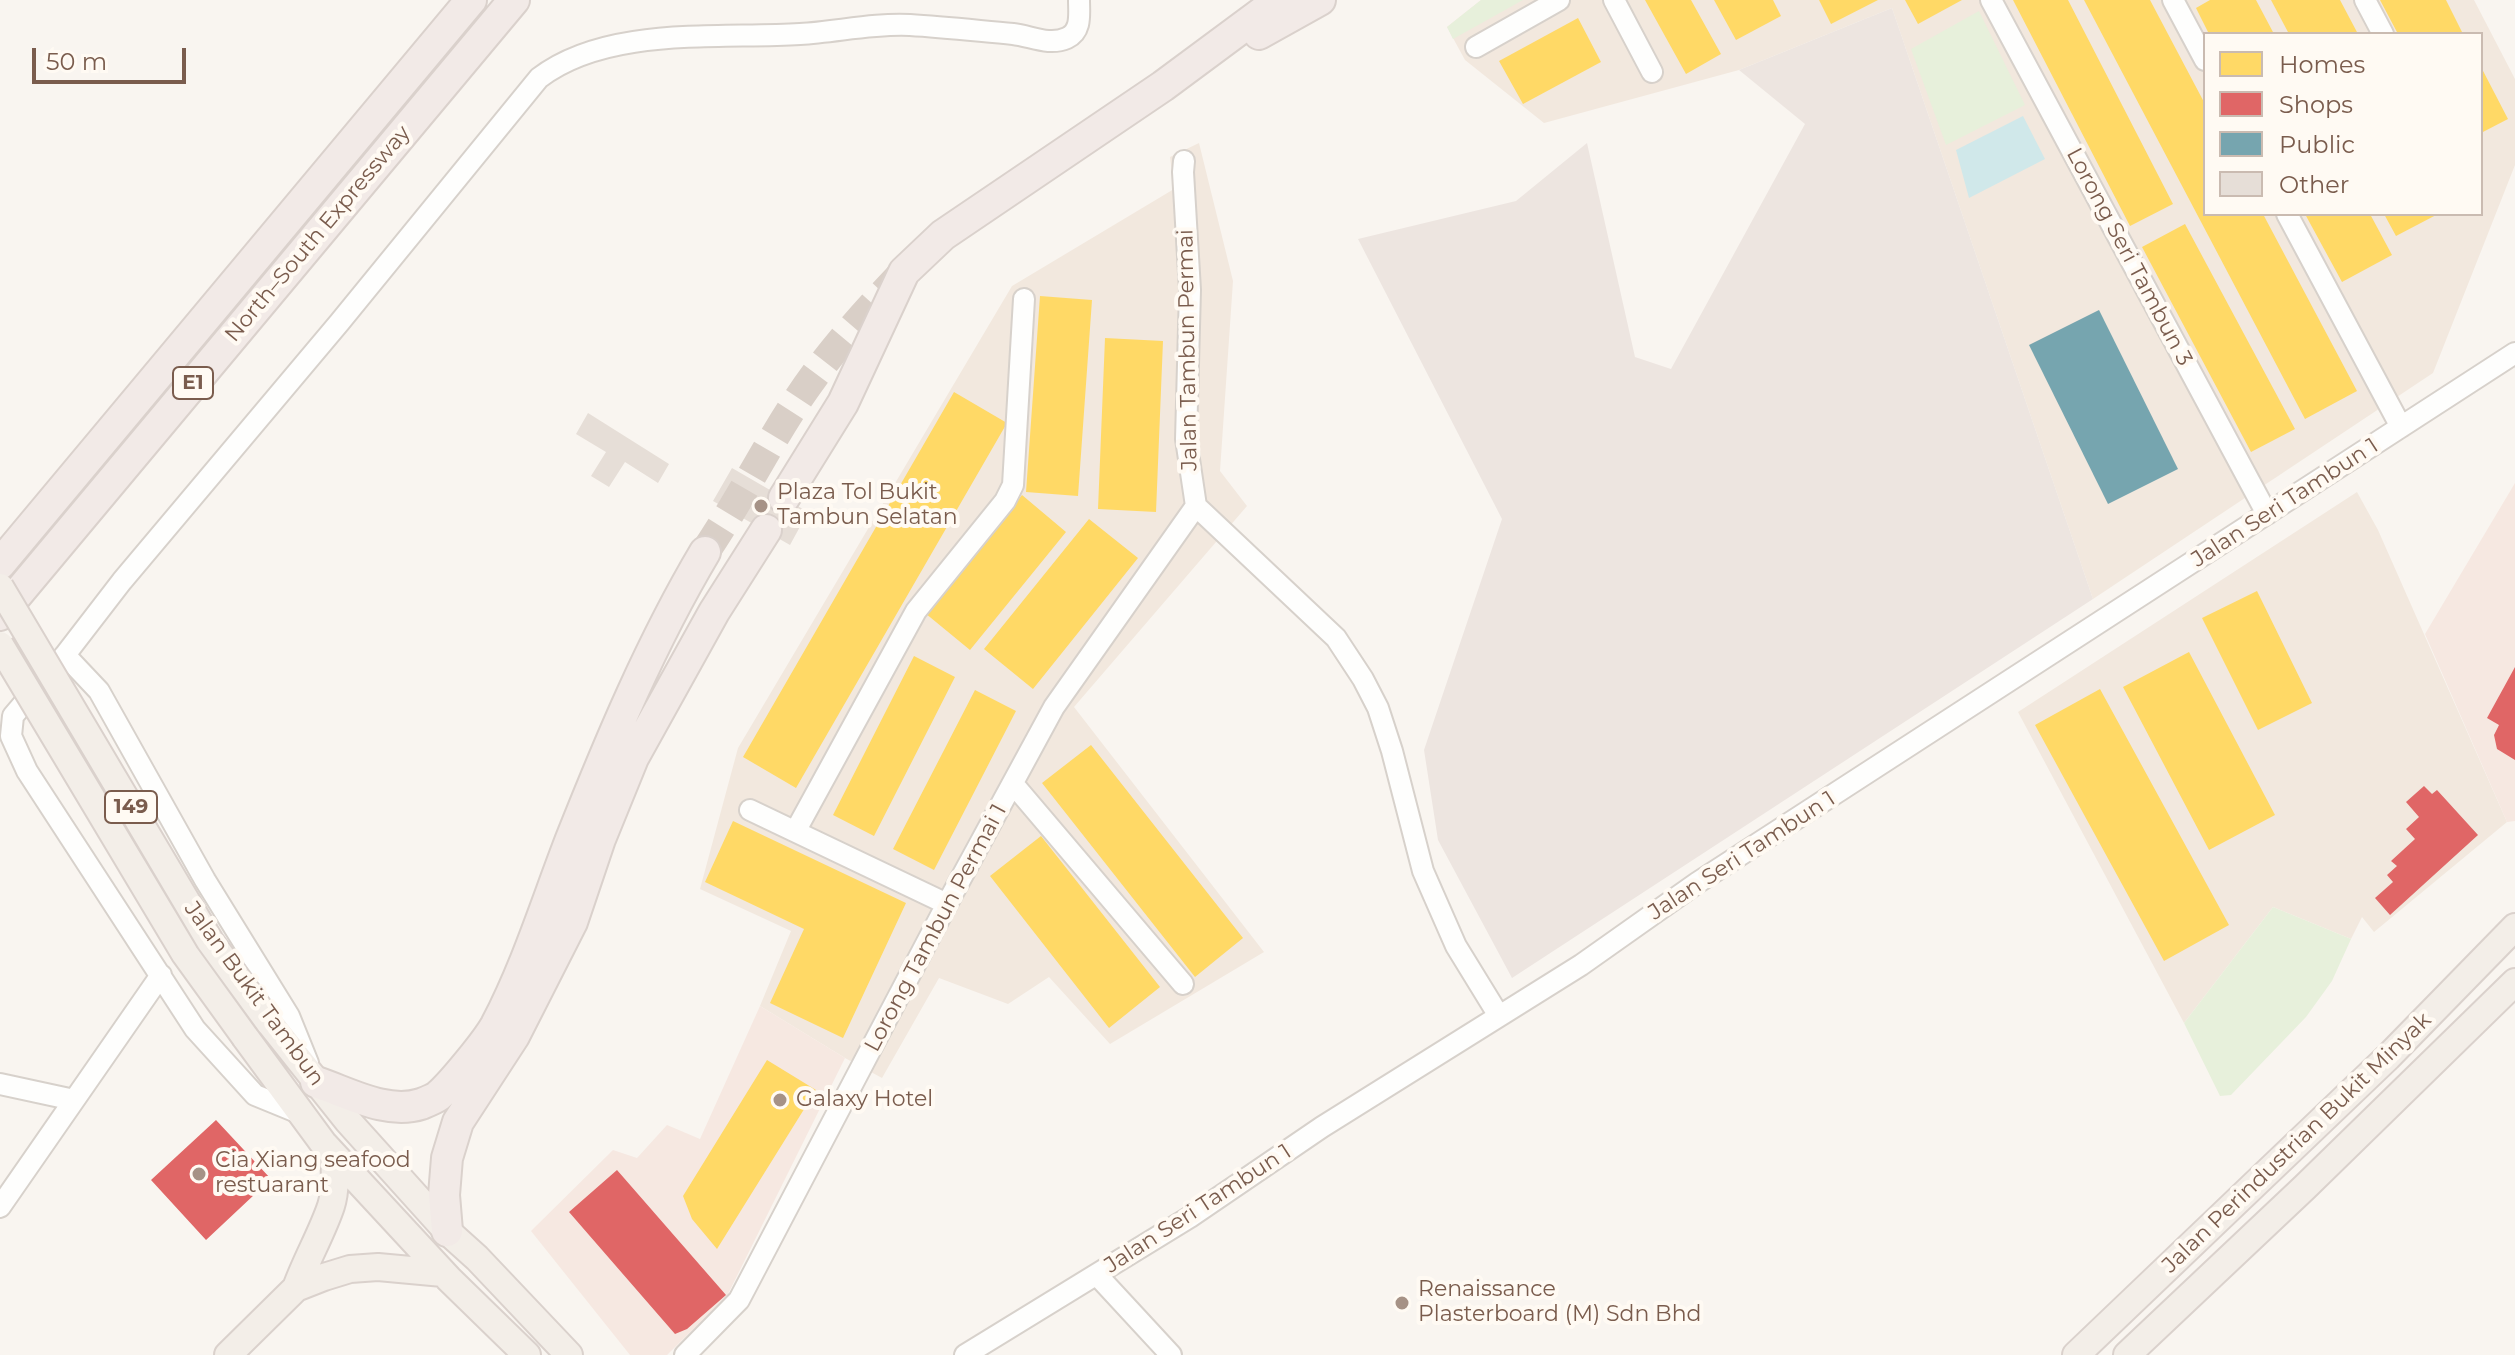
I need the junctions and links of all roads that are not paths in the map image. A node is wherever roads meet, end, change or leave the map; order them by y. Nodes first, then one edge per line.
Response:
1 (471, 0) edge
2 (514, 0) edge
3 (1079, 0) edge
4 (1279, 0) edge
5 (1320, 0) edge
6 (1559, 0) edge
7 (1614, 0) edge
8 (1991, 0) edge
9 (2173, 0) edge
10 (2365, 0) edge
11 (2382, 32) edge
12 (1476, 47) dead end
13 (2203, 56) edge
14 (1652, 72) dead end
15 (1163, 86) junction
16 (1184, 161) dead end
17 (2288, 216) edge
18 (1024, 299) dead end
19 (2515, 353) edge
20 (2401, 427) junction
21 (784, 498) dead end
22 (1196, 506) junction
23 (2267, 514) junction
24 (766, 530) dead end
25 (705, 552) tunnel mouth
26 (0, 564) edge
27 (0, 587) edge
28 (0, 615) edge
29 (0, 645) edge
30 (65, 655) junction
31 (1014, 785) junction
32 (750, 810) dead end
33 (796, 830) junction
34 (947, 904) junction
35 (2515, 927) edge
36 (161, 975) junction
37 (2515, 982) edge
38 (1183, 984) dead end
39 (1499, 1016) junction
40 (316, 1082) junction
41 (0, 1084) edge
42 (74, 1100) junction
43 (299, 1113) junction
44 (334, 1156) junction
45 (0, 1207) edge
46 (447, 1231) junction
47 (443, 1273) junction
48 (1097, 1275) junction
49 (296, 1288) junction
50 (228, 1355) edge
51 (527, 1355) edge
52 (569, 1355) edge
53 (685, 1355) edge
54 (965, 1355) edge
55 (1171, 1355) edge
56 (2076, 1355) edge
57 (2127, 1355) edge

1 - 26 highway, North–South Expressway / E1
2 - 28 highway, North–South Expressway / E1
3 - 30 street
4 - 15 highway
5 - 15 highway
6 - 12 street
7 - 14 street
8 - 23 street, Lorong Seri Tambun 3
9 - 13 street
10 - 11 street
15 - 21 highway
16 - 22 street, Jalan Tambun Permai
17 - 20 street
18 - 33 street
19 - 20 street, Jalan Seri Tambun 1
20 - 23 street, Jalan Seri Tambun 1
22 - 31 street, Lorong Tambun Permai 1
22 - 39 street
23 - 39 street, Jalan Seri Tambun 1
24 - 46 highway
25 - 40 highway
27 - 40 main road, Jalan Bukit Tambun / 149, bridge
29 - 43 main road, Jalan Bukit Tambun / 149, bridge
30 - 36 street
30 - 40 street
31 - 34 street, Lorong Tambun Permai 1
31 - 38 street
32 - 33 street
33 - 34 street
34 - 53 street, Lorong Tambun Permai 1
35 - 56 main road, Jalan Perindustrian Bukit Minyak
36 - 42 street
36 - 43 street
37 - 57 main road, Jalan Perindustrian Bukit Minyak
39 - 48 street, Jalan Seri Tambun 1
40 - 46 main road, Jalan Bukit Tambun / 149
41 - 42 street
42 - 45 street
43 - 44 main road, Jalan Bukit Tambun / 149
44 - 47 main road, Jalan Bukit Tambun / 149
44 - 49 main road
46 - 52 main road, Jalan Bukit Tambun / 149
47 - 49 main road
47 - 51 main road, Jalan Bukit Tambun / 149
48 - 54 street, Jalan Seri Tambun 1
48 - 55 street
49 - 50 main road

